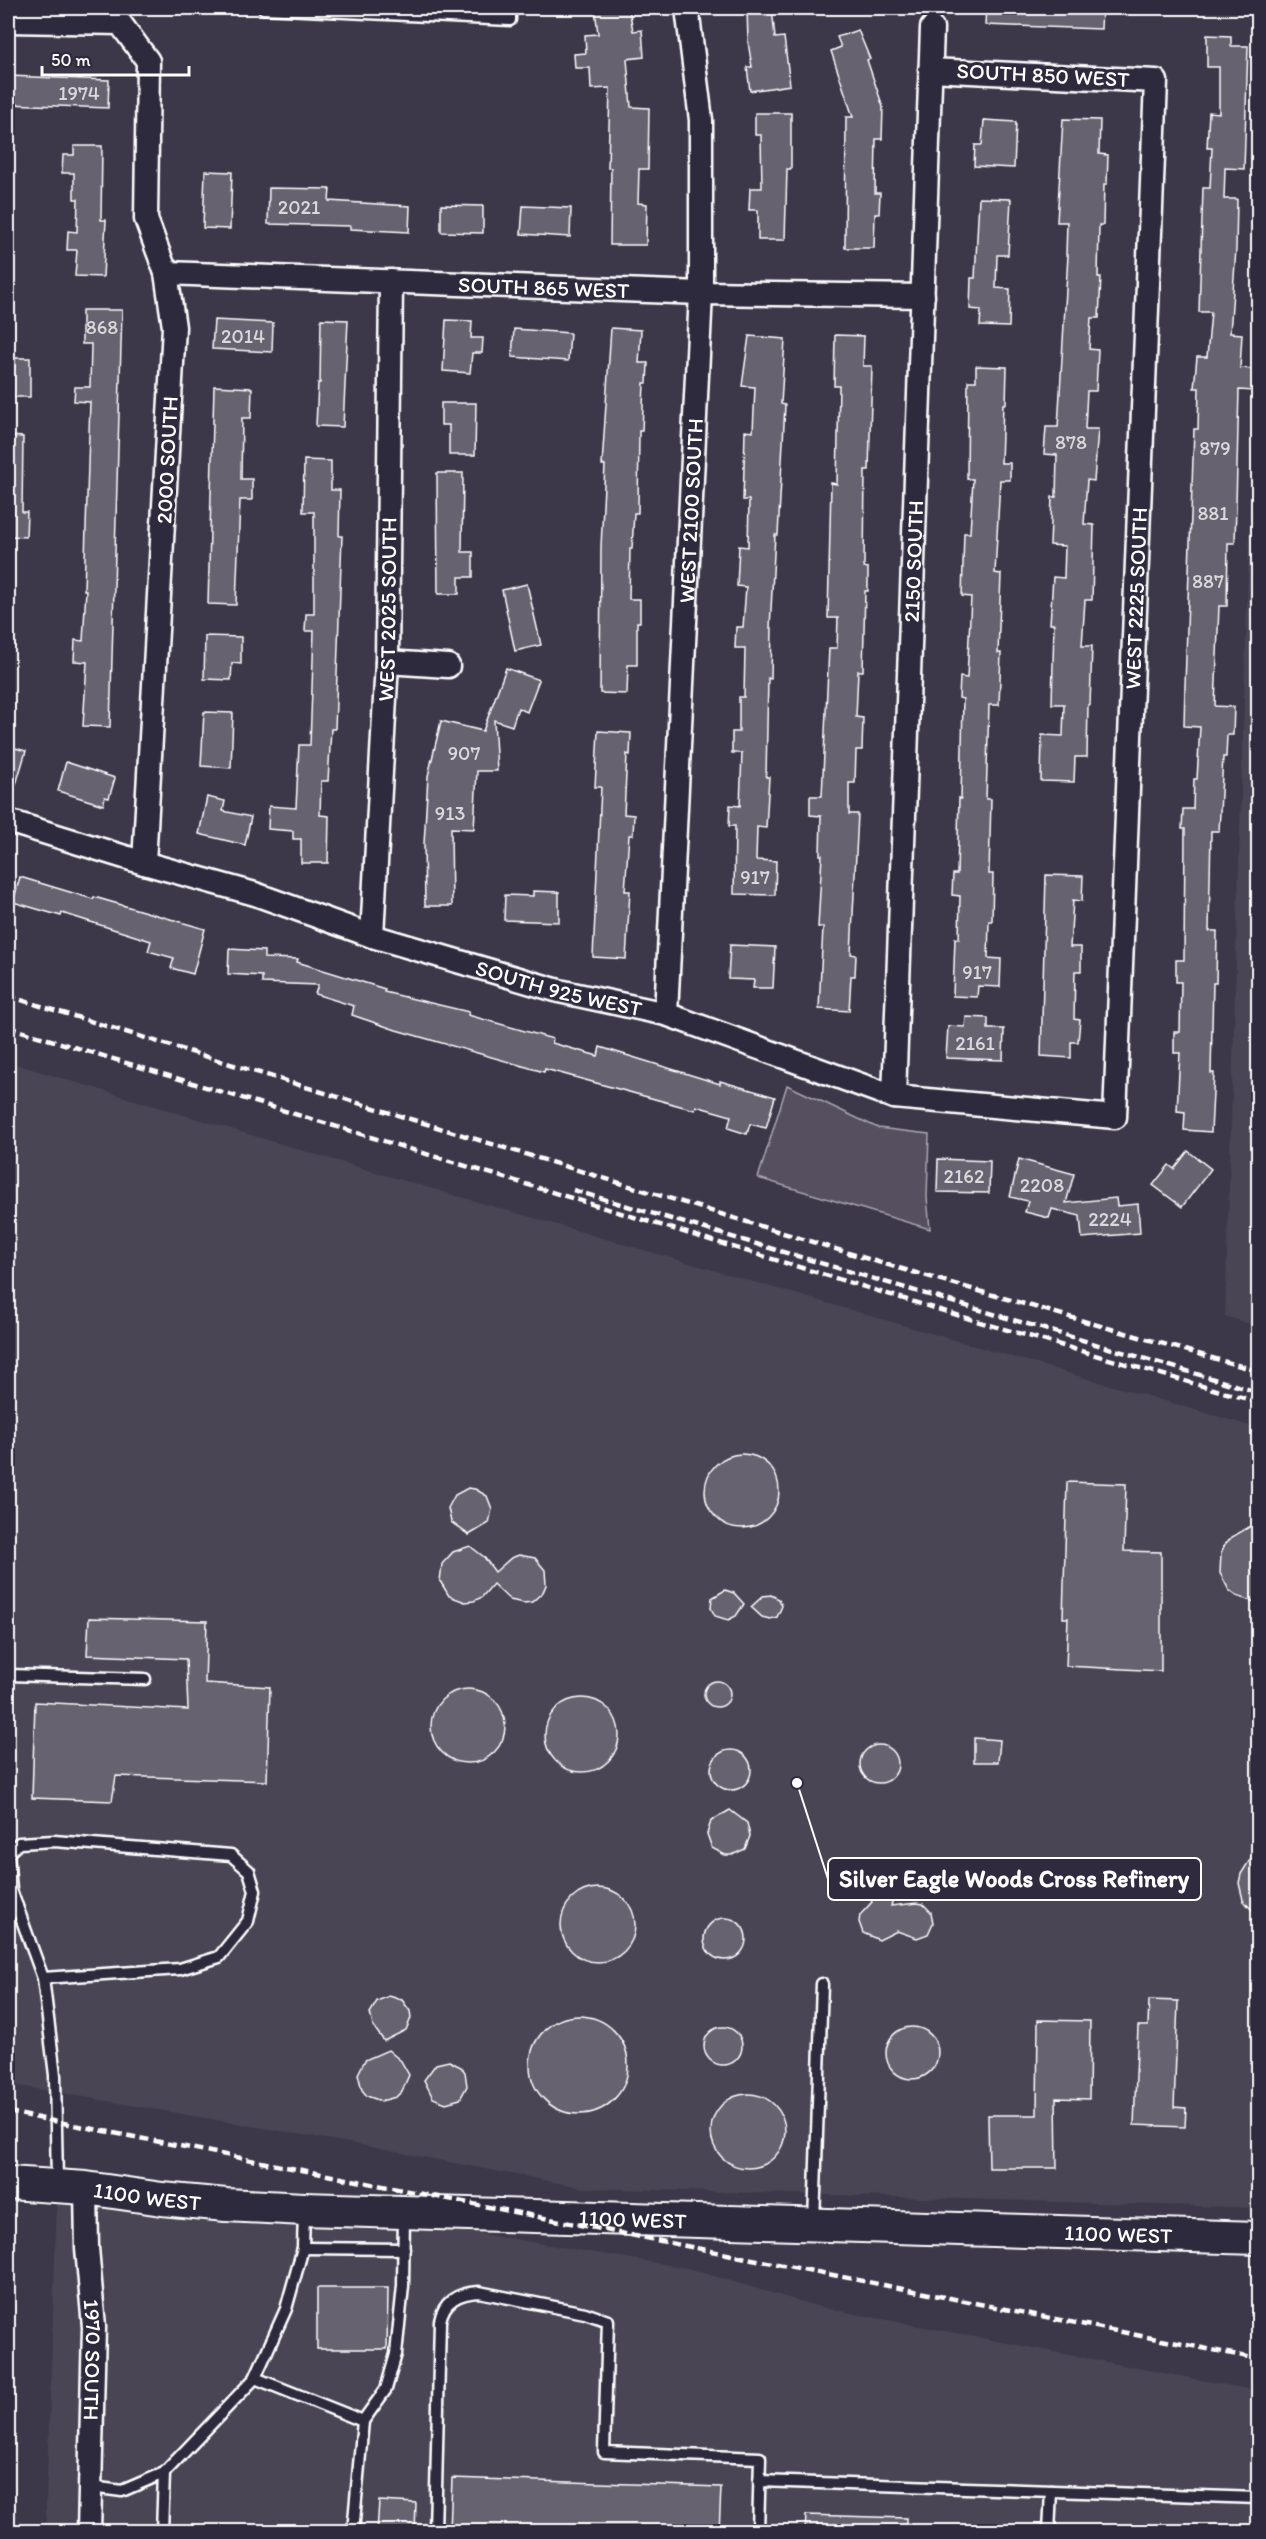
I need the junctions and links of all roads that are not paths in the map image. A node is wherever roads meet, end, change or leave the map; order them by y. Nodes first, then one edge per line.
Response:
1 (264, 8) edge
2 (510, 8) edge
3 (687, 8) edge
4 (8, 21) edge
5 (932, 28) dead end
6 (930, 70) junction
7 (1156, 81) joint
8 (165, 273) junction
9 (391, 281) junction
10 (701, 293) junction
11 (923, 297) junction
12 (387, 662) junction
13 (448, 666) dead end
14 (8, 821) edge
15 (144, 863) junction
16 (372, 936) junction
17 (666, 1014) junction
18 (894, 1097) junction
19 (1115, 1117) joint
20 (8, 1675) edge
21 (145, 1679) dead end
22 (8, 1852) edge
23 (17, 1906) junction
24 (8, 1917) edge
25 (43, 1978) junction
26 (822, 1984) dead end
27 (8, 2183) edge
28 (72, 2186) junction
29 (304, 2209) junction
30 (405, 2211) junction
31 (814, 2224) junction
32 (1258, 2238) edge
33 (303, 2248) junction
34 (404, 2250) junction
35 (255, 2378) junction
36 (363, 2421) junction
37 (164, 2473) junction
38 (759, 2481) junction
39 (91, 2487) junction
40 (1051, 2491) junction
41 (1258, 2498) edge
42 (89, 2532) edge
43 (162, 2532) edge
44 (353, 2532) edge
45 (435, 2532) edge
46 (758, 2532) edge
47 (1049, 2532) edge

1 - 2 lane
3 - 10 street, WEST 2100 SOUTH
4 - 8 street, 2000 SOUTH
5 - 6 street, 2150 SOUTH
6 - 7 street, SOUTH 850 WEST
6 - 11 street, 2150 SOUTH
7 - 19 street, WEST 2225 SOUTH
8 - 9 street, SOUTH 865 WEST
8 - 15 street, 2000 SOUTH
9 - 10 street, SOUTH 865 WEST
9 - 12 street, WEST 2025 SOUTH
10 - 11 street, SOUTH 865 WEST
10 - 17 street, WEST 2100 SOUTH
11 - 18 street, 2150 SOUTH
12 - 13 street
12 - 16 street, WEST 2025 SOUTH
14 - 15 street, SOUTH 925 WEST
15 - 16 street, SOUTH 925 WEST
16 - 17 street, SOUTH 925 WEST
17 - 18 street, SOUTH 925 WEST
18 - 19 street, SOUTH 925 WEST
20 - 21 lane
22 - 23 lane
22 - 25 lane
23 - 24 lane
23 - 25 lane
25 - 28 lane
26 - 31 lane
27 - 28 street, 1100 WEST
28 - 29 street, 1100 WEST
28 - 39 street, 1970 SOUTH
29 - 30 street, 1100 WEST
29 - 33 lane
30 - 31 street, 1100 WEST
30 - 34 lane
31 - 32 street, 1100 WEST
33 - 34 lane
33 - 35 lane
34 - 36 lane
35 - 36 lane
35 - 37 lane
36 - 44 lane
37 - 39 lane
37 - 43 lane
38 - 40 lane
38 - 45 lane
38 - 46 lane
39 - 42 street, 1970 SOUTH
40 - 41 lane
40 - 47 lane

